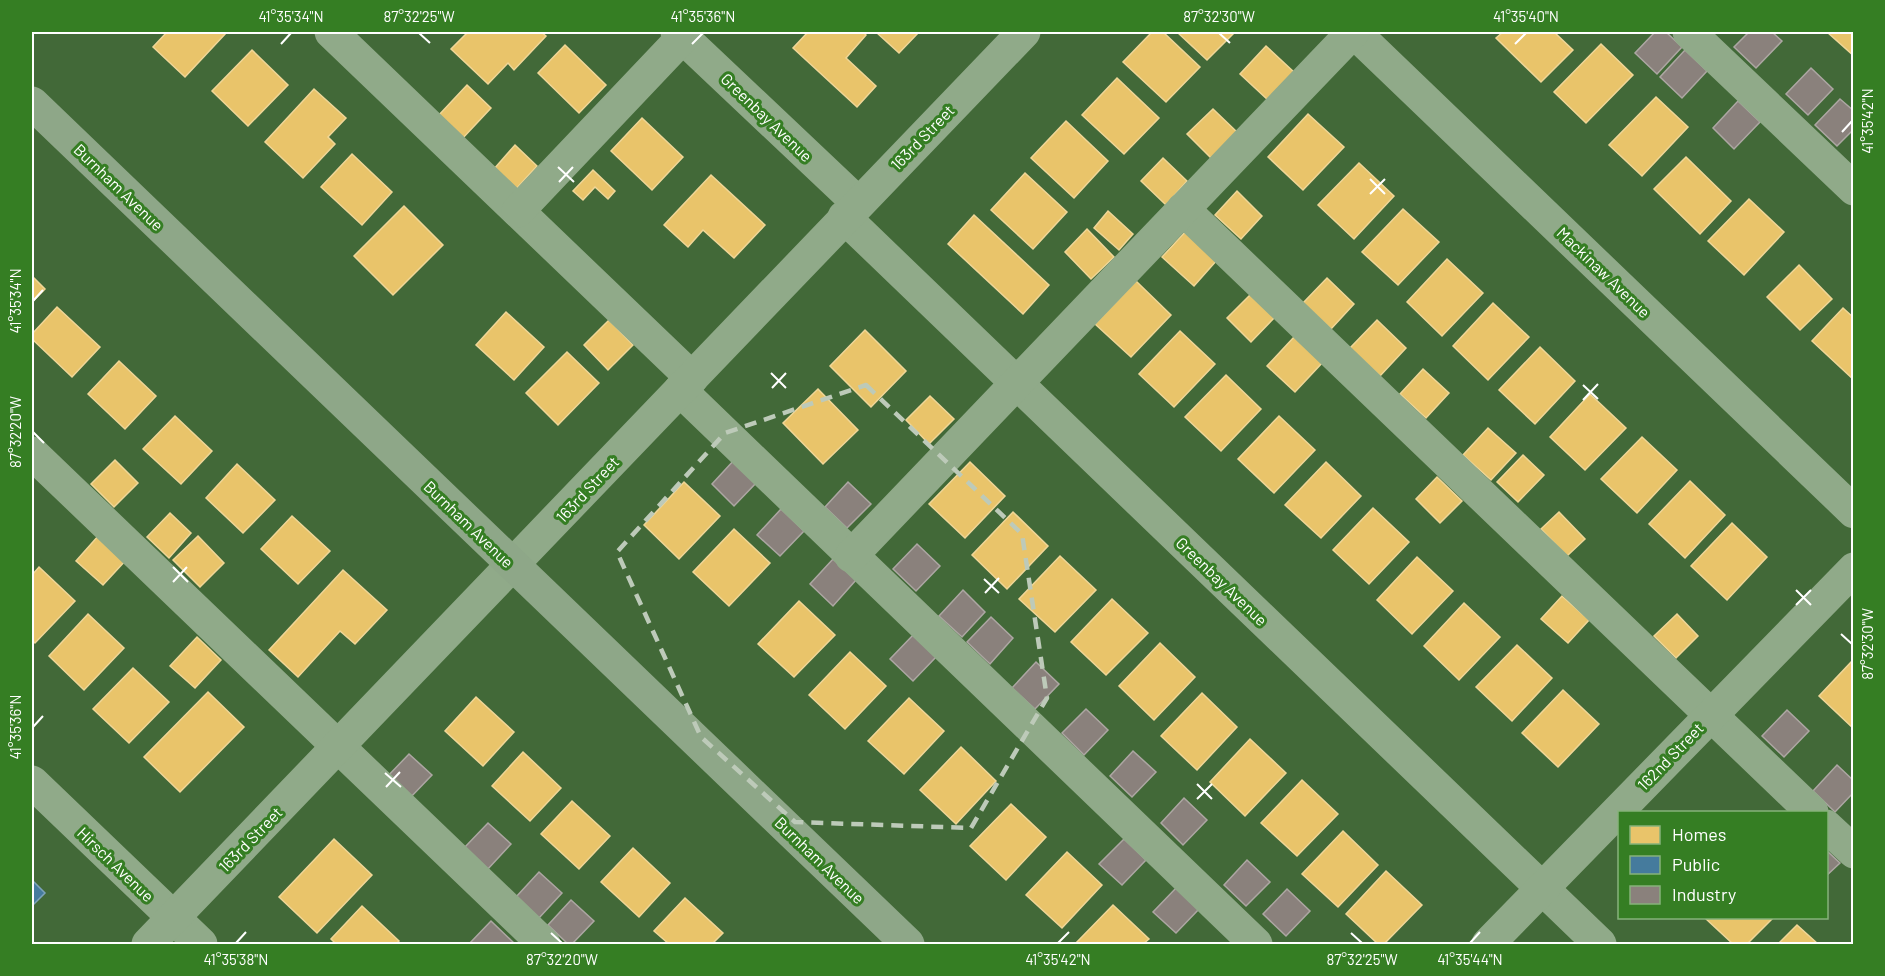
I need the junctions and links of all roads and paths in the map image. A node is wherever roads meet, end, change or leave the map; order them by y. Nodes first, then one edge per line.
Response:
1 (331, 32) edge
2 (1024, 32) edge
3 (1353, 32) edge
4 (1689, 32) edge
5 (680, 34) edge
6 (32, 103) edge
7 (1854, 189) edge
8 (1183, 209) junction
9 (851, 210) junction
10 (518, 211) junction
11 (1017, 383) junction
12 (686, 384) junction
13 (32, 453) edge
14 (1854, 512) edge
15 (851, 556) junction
16 (513, 567) junction
17 (1854, 569) edge
18 (1710, 715) junction
19 (338, 747) junction
20 (32, 782) edge
21 (1810, 811) edge
22 (1828, 827) edge
23 (1854, 852) edge
24 (1542, 888) junction
25 (173, 918) junction
26 (148, 945) edge
27 (201, 945) edge
28 (544, 945) edge
29 (908, 945) edge
30 (1257, 945) edge
31 (1488, 945) edge
32 (1600, 945) edge

1 - 10 street
2 - 9 street, 163rd Street
3 - 8 street
3 - 14 street, Mackinaw Avenue
4 - 7 street
5 - 9 street, Greenbay Avenue
5 - 10 street
6 - 16 main road, Burnham Avenue
8 - 11 street
8 - 18 street
9 - 11 street, Greenbay Avenue
9 - 12 street, 163rd Street
10 - 12 street
11 - 15 street
11 - 24 street, Greenbay Avenue
12 - 15 street
12 - 16 street, 163rd Street
13 - 19 street
15 - 30 street
16 - 19 street, 163rd Street
16 - 29 main road, Burnham Avenue
17 - 18 street, 162nd Street
18 - 21 street
18 - 24 street, 162nd Street
19 - 25 street, 163rd Street
19 - 28 street
20 - 25 street, Hirsch Avenue
22 - 23 street
24 - 31 street, 162nd Street
24 - 32 street, Greenbay Avenue
25 - 26 street, 163rd Street
25 - 27 street, Hirsch Avenue

